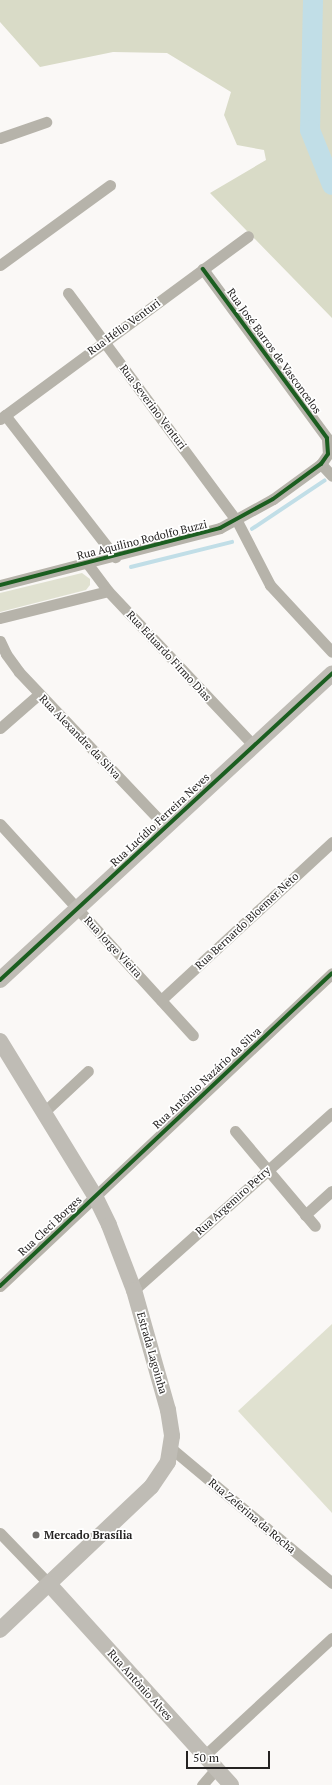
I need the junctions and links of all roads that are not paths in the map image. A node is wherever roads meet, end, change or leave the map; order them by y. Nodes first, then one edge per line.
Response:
1 (46, 122) dead end
2 (0, 138) edge
3 (110, 185) dead end
4 (248, 236) dead end
5 (0, 265) edge
6 (203, 269) junction
7 (68, 293) dead end
8 (104, 342) junction
9 (2, 417) edge
10 (321, 464) junction
11 (332, 476) edge
12 (237, 521) junction
13 (115, 557) junction
14 (87, 563) junction
15 (0, 585) edge
16 (108, 591) junction
17 (0, 618) edge
18 (0, 641) edge
19 (332, 652) edge
20 (332, 674) edge
21 (39, 694) junction
22 (0, 728) edge
23 (254, 746) junction
24 (0, 824) edge
25 (166, 827) junction
26 (332, 842) edge
27 (77, 909) junction
28 (332, 973) edge
29 (0, 980) edge
30 (161, 1000) junction
31 (193, 1035) dead end
32 (0, 1041) edge
33 (88, 1071) dead end
34 (44, 1112) junction
35 (332, 1113) edge
36 (235, 1131) dead end
37 (268, 1170) junction
38 (332, 1191) edge
39 (95, 1196) junction
40 (305, 1215) junction
41 (315, 1226) dead end
42 (0, 1286) edge
43 (134, 1290) junction
44 (172, 1449) junction
45 (0, 1533) edge
46 (332, 1583) edge
47 (49, 1584) junction
48 (0, 1630) edge
49 (332, 1638) edge
50 (204, 1756) junction
51 (216, 1769) junction
52 (202, 1785) edge
53 (231, 1785) edge

1 - 2 street
3 - 5 street
4 - 6 street, Rua Hélio Venturi
6 - 8 street, Rua Hélio Venturi
6 - 10 street, Rua José Barros de Vasconcelos
7 - 8 street, Rua Severino Venturi
8 - 9 street, Rua Hélio Venturi
8 - 12 street, Rua Severino Venturi
9 - 13 street
10 - 11 street
10 - 12 street, Rua Aquilino Rodolfo Buzzi
12 - 13 street, Rua Aquilino Rodolfo Buzzi
12 - 19 street, Rua Severino Venturi
13 - 14 street, Rua Aquilino Rodolfo Buzzi
14 - 15 street, Rua Aquilino Rodolfo Buzzi
14 - 16 street, Rua Eduardo Firmo Dias
16 - 17 street
16 - 23 street, Rua Eduardo Firmo Dias
18 - 21 street, Rua Alexandre da Silva
20 - 23 street, Rua Lucídio Ferreira Neves
21 - 22 street
21 - 25 street, Rua Alexandre da Silva
23 - 25 street, Rua Lucídio Ferreira Neves
24 - 27 street, Rua Jorge Vieira
25 - 27 street, Rua Lucídio Ferreira Neves
26 - 30 street, Rua Bernardo Bloemer Neto
27 - 29 street, Rua Lucídio Ferreira Neves
27 - 30 street, Rua Jorge Vieira
28 - 39 street, Rua Antônio Nazário da Silva
30 - 31 street, Rua Jorge Vieira
32 - 34 street, Estrada Lagoinha
33 - 34 street
34 - 39 street, Estrada Lagoinha
35 - 37 street, Rua Argemiro Petry
36 - 37 street
37 - 40 street
37 - 43 street, Rua Argemiro Petry
38 - 40 street
39 - 42 street, Rua Cleci Borges
39 - 43 street, Estrada Lagoinha
40 - 41 street
43 - 44 street, Estrada Lagoinha
44 - 46 street, Rua Zeferina da Rocha
44 - 47 street, Estrada Lagoinha
45 - 47 street
47 - 48 street, Estrada Lagoinha
47 - 50 street, Rua Antônio Alves
49 - 50 street
50 - 51 street, Rua Antônio Alves
51 - 52 street
51 - 53 street, Rua Antônio Alves

